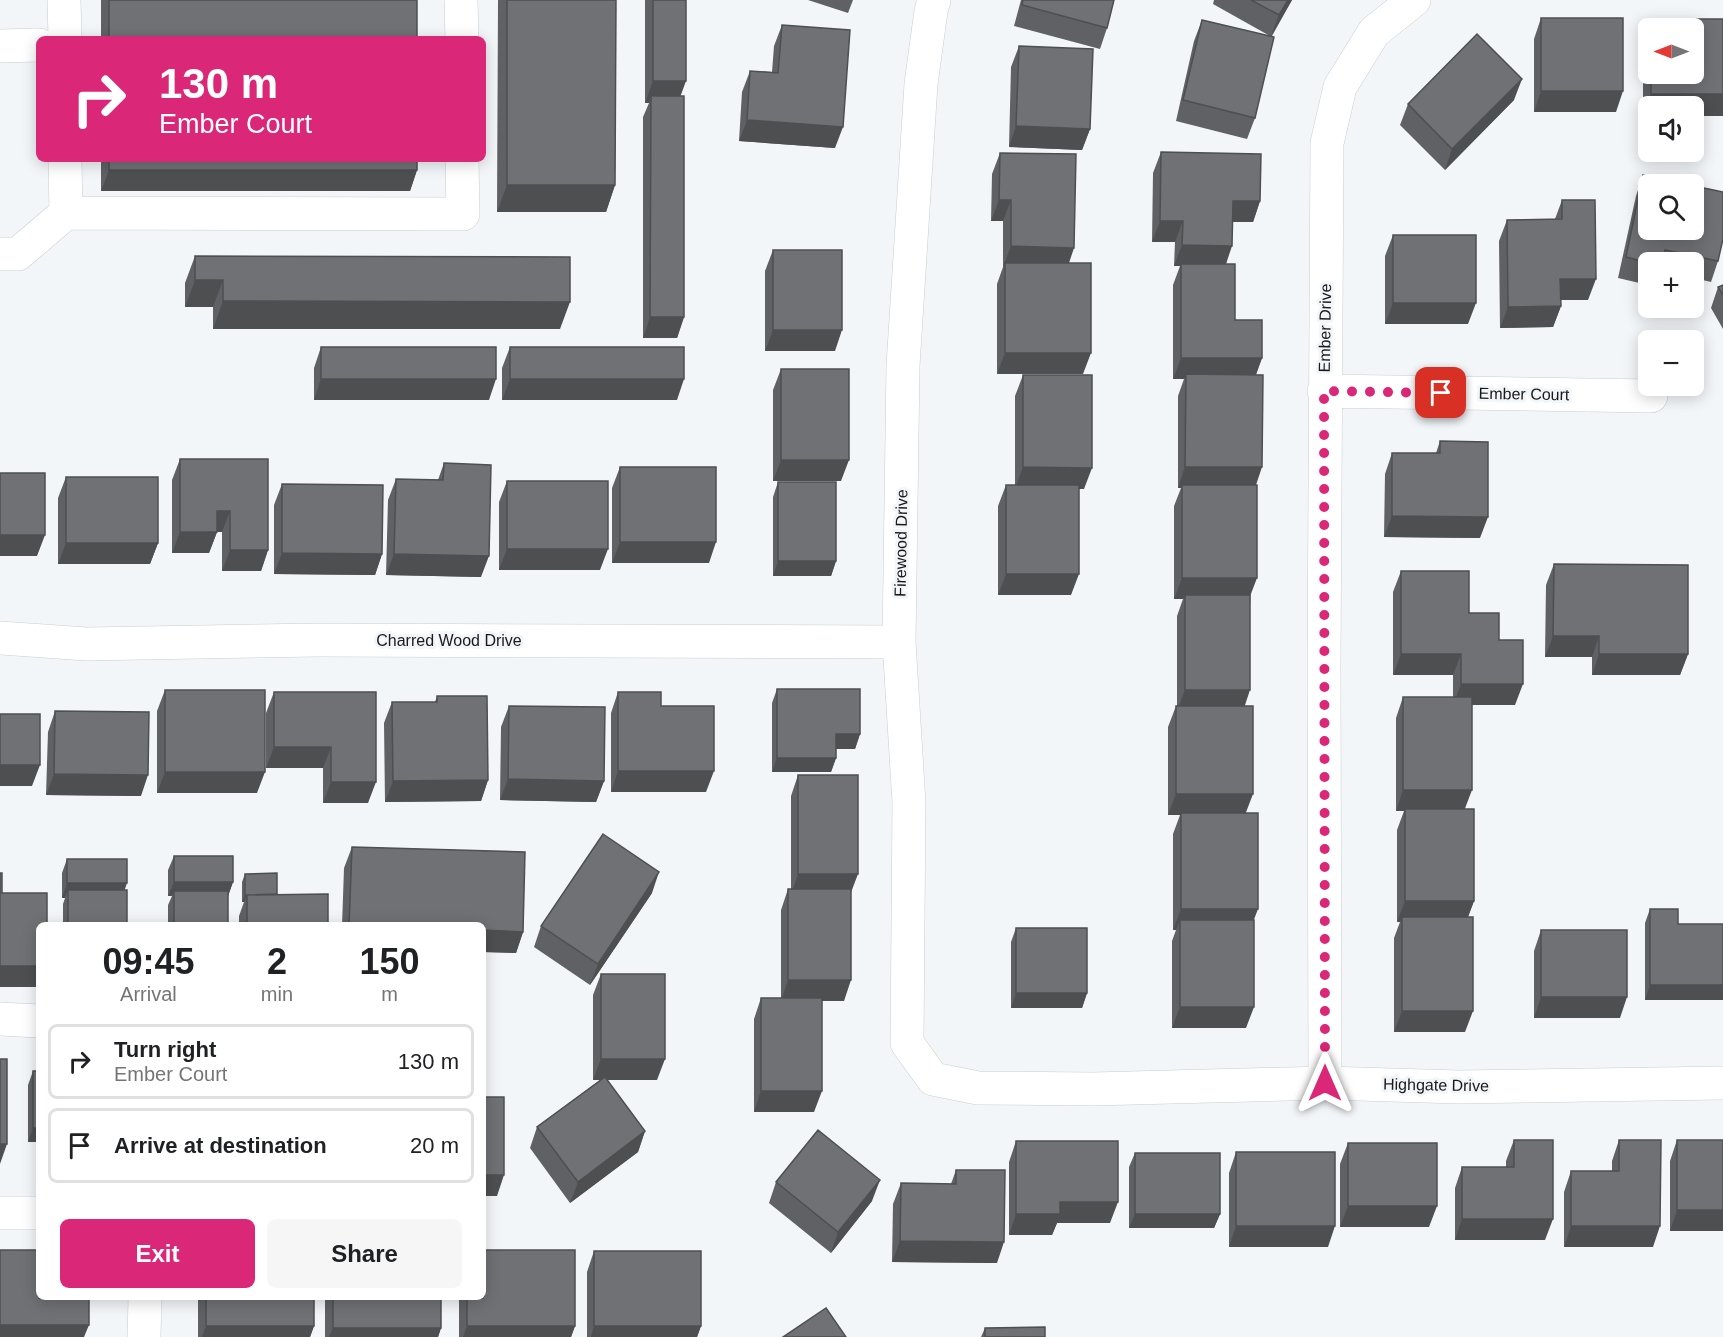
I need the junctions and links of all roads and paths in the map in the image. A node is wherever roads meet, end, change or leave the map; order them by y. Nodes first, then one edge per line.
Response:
1 (64, 0) edge
2 (461, 0) edge
3 (934, 0) edge
4 (1414, 0) edge
5 (65, 36) edge
6 (462, 36) edge
7 (36, 45) edge
8 (0, 46) edge
9 (65, 162) edge
10 (462, 162) edge
11 (66, 213) junction
12 (0, 254) edge
13 (1324, 391) junction
14 (1638, 396) edge
15 (0, 638) edge
16 (899, 642) junction
17 (0, 1020) edge
18 (36, 1021) edge
19 (933, 1079) joint
20 (1325, 1083) junction
21 (1723, 1083) edge
22 (0, 1213) edge
23 (36, 1214) edge
24 (145, 1300) edge
25 (144, 1337) edge

1 - 5 street
2 - 6 street
3 - 16 street, Firewood Drive
4 - 13 street, Ember Drive
7 - 8 street
9 - 11 street
10 - 11 street
11 - 12 street
13 - 14 street, Ember Court
13 - 20 street, Ember Drive
15 - 16 street, Charred Wood Drive
16 - 19 street, Firewood Drive
17 - 18 street
19 - 20 street, Highgate Drive
20 - 21 street, Highgate Drive
22 - 23 street
24 - 25 street

